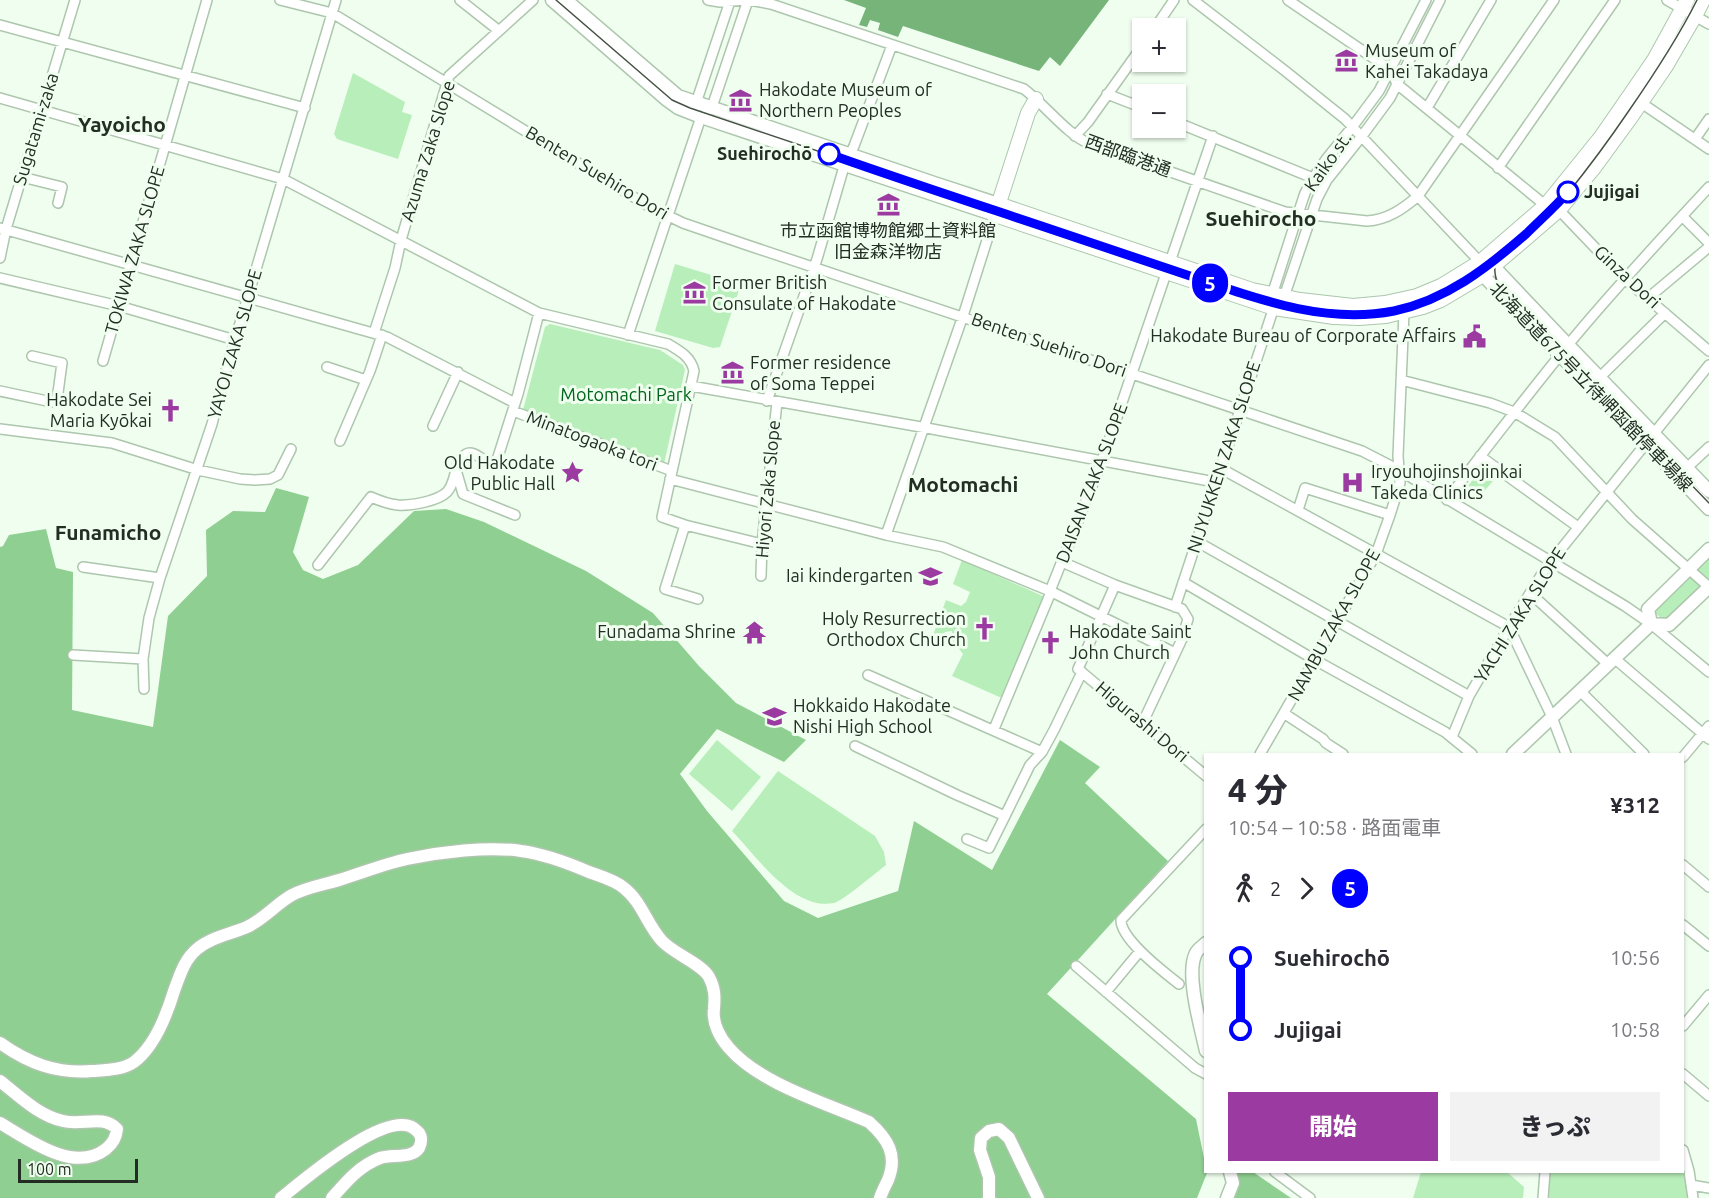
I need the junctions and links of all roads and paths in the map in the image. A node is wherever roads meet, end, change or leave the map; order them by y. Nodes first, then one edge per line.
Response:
1 (75, 0) edge
2 (207, 0) edge
3 (280, 0) edge
4 (336, 0) edge
5 (460, 0) edge
6 (533, 0) edge
7 (552, 0) edge
8 (566, 0) edge
9 (708, 0) edge
10 (748, 0) edge
11 (1174, 0) edge
12 (1193, 0) edge
13 (1288, 0) edge
14 (1426, 0) edge
15 (1440, 0) edge
16 (1491, 0) edge
17 (1554, 0) edge
18 (1615, 0) edge
19 (1667, 0) edge
20 (1702, 0) edge
21 (730, 1) edge
22 (1685, 4) edge
23 (332, 13) junction
24 (1695, 16) junction
25 (1162, 18) edge
26 (1709, 24) edge
27 (0, 25) edge
28 (498, 30) junction
29 (62, 42) junction
30 (892, 45) junction
31 (1132, 60) edge
32 (1390, 70) junction
33 (185, 76) junction
34 (447, 82) junction
35 (1397, 84) junction
36 (1107, 94) junction
37 (0, 99) edge
38 (1036, 99) junction
39 (1635, 99) junction
40 (696, 103) junction
41 (1132, 104) edge
42 (304, 108) junction
43 (711, 108) junction
44 (1426, 108) junction
45 (42, 111) junction
46 (700, 117) junction
47 (1709, 119) edge
48 (1186, 126) edge
49 (1353, 126) junction
50 (1460, 135) junction
51 (1075, 136) junction
52 (1213, 136) junction
53 (1362, 136) junction
54 (1695, 139) junction
55 (166, 145) junction
56 (1709, 149) edge
57 (846, 163) junction
58 (1498, 168) junction
59 (22, 177) junction
60 (1313, 178) junction
61 (283, 179) junction
62 (1197, 182) junction
63 (1709, 187) edge
64 (1418, 196) junction
65 (58, 203) dead end
66 (1552, 207) junction
67 (996, 209) junction
68 (1298, 214) junction
69 (1312, 215) junction
70 (666, 216) junction
71 (1682, 216) junction
72 (3, 229) edge
73 (401, 240) junction
74 (1709, 243) edge
75 (1709, 247) edge
76 (0, 258) edge
77 (131, 264) junction
78 (814, 267) junction
79 (1168, 267) junction
80 (1486, 268) junction
81 (0, 278) edge
82 (1625, 279) junction
83 (1278, 295) junction
84 (249, 297) junction
85 (1648, 298) junction
86 (119, 306) junction
87 (1274, 308) junction
88 (1404, 312) junction
89 (539, 313) junction
90 (1665, 313) junction
91 (963, 316) junction
92 (378, 334) junction
93 (628, 334) junction
94 (235, 340) junction
95 (1564, 351) junction
96 (1709, 351) edge
97 (32, 356) dead end
98 (103, 361) dead end
99 (1709, 365) edge
100 (327, 367) dead end
101 (458, 372) junction
102 (1133, 374) junction
103 (1600, 378) junction
104 (366, 380) junction
105 (1401, 380) junction
106 (691, 386) junction
107 (1590, 387) junction
108 (0, 391) edge
109 (772, 402) junction
110 (514, 407) junction
111 (1239, 410) junction
112 (1514, 412) junction
113 (433, 426) dead end
114 (923, 428) junction
115 (0, 429) edge
116 (1654, 433) junction
117 (340, 441) dead end
118 (1644, 444) junction
119 (1709, 447) edge
120 (291, 449) dead end
121 (1480, 456) junction
122 (1102, 461) junction
123 (1692, 463) dead end
124 (456, 468) junction
125 (1220, 468) junction
126 (198, 470) junction
127 (1399, 470) junction
128 (671, 475) junction
129 (1215, 483) junction
130 (1607, 491) junction
131 (1709, 491) edge
132 (1447, 500) junction
133 (766, 504) junction
134 (1709, 509) edge
135 (1298, 510) junction
136 (1390, 514) junction
137 (515, 515) dead end
138 (685, 525) junction
139 (1578, 527) junction
140 (886, 535) junction
141 (1196, 541) junction
142 (762, 544) junction
143 (1709, 549) edge
144 (1376, 554) junction
145 (1062, 562) junction
146 (1550, 562) junction
147 (318, 565) dead end
148 (83, 567) dead end
149 (1689, 569) junction
150 (761, 576) dead end
151 (160, 578) junction
152 (1183, 582) junction
153 (1115, 585) junction
154 (1709, 587) edge
155 (1051, 592) junction
156 (1530, 593) junction
157 (698, 599) dead end
158 (1174, 607) junction
159 (1101, 616) junction
160 (1338, 622) junction
161 (1651, 624) junction
162 (1509, 627) junction
163 (1175, 653) junction
164 (72, 655) dead end
165 (143, 659) junction
166 (1315, 660) junction
167 (1611, 661) junction
168 (1080, 670) junction
169 (1709, 672) edge
170 (868, 675) dead end
171 (144, 689) dead end
172 (1580, 691) junction
173 (1469, 696) junction
174 (1285, 714) junction
175 (1552, 717) junction
176 (1143, 723) junction
177 (994, 729) junction
178 (1707, 733) edge
179 (1452, 737) junction
180 (855, 746) dead end
181 (1042, 752) junction
182 (1261, 753) edge
183 (1343, 753) edge
184 (1471, 753) edge
185 (1515, 753) edge
186 (1566, 753) edge
187 (1643, 753) edge
188 (1684, 756) edge
189 (1204, 774) edge
190 (1005, 816) junction
191 (1204, 831) edge
192 (967, 839) dead end
193 (1684, 866) edge
194 (1709, 887) edge
195 (1684, 926) edge
196 (1204, 945) edge
197 (1709, 946) edge
198 (1140, 951) junction
199 (1076, 966) dead end
200 (1179, 984) dead end
201 (1106, 992) junction
202 (1709, 995) edge
203 (1684, 1025) edge
204 (1204, 1042) edge
205 (0, 1043) edge
206 (1204, 1073) edge
207 (1684, 1075) edge
208 (0, 1081) edge
209 (1709, 1096) edge
210 (0, 1124) edge
211 (1684, 1154) edge
212 (1230, 1173) edge
213 (1276, 1173) edge
214 (1545, 1173) edge
215 (1691, 1185) junction
216 (1709, 1188) edge
217 (281, 1198) edge
218 (332, 1198) edge
219 (880, 1198) edge
220 (989, 1198) edge
221 (1038, 1198) edge
222 (1227, 1198) edge
223 (1310, 1198) edge
224 (1543, 1198) edge
225 (1693, 1198) edge

1 - 29 street, Sugatami-zaka
2 - 33 street, TOKIWA ZAKA SLOPE
3 - 23 street, Benten Suehiro Dori
4 - 23 street, YAYOI ZAKA SLOPE
5 - 28 street
6 - 28 street, Azuma Zaka Slope
7 - 46 main road
8 - 40 main road
9 - 21 street, 西部臨港通
10 - 21 street, 西部臨港通
10 - 30 street, 西部臨港通
10 - 43 street
11 - 25 street
12 - 49 street
13 - 32 street
14 - 32 street, Kaiko st.
15 - 35 street, Kaiko st.
16 - 44 street
17 - 50 street
18 - 58 street
19 - 22 street
20 - 24 highway
21 - 40 street
22 - 24 street
22 - 39 highway
23 - 34 street, Benten Suehiro Dori
23 - 42 street, YAYOI ZAKA SLOPE
24 - 26 street
24 - 39 highway
27 - 29 street
28 - 34 street, Azuma Zaka Slope
29 - 33 street
29 - 45 street, Sugatami-zaka
30 - 38 street, 西部臨港通
30 - 57 street, Hiyori Zaka Slope
31 - 36 street
32 - 35 street
32 - 49 street, Kaiko st.
33 - 42 street
33 - 55 street, TOKIWA ZAKA SLOPE
34 - 70 street, Benten Suehiro Dori
34 - 73 street, Azuma Zaka Slope
35 - 44 street, Ginza Dori
35 - 53 street, Kaiko st.
36 - 41 street
36 - 51 street
37 - 45 street
38 - 51 street, 西部臨港通
38 - 67 highway
39 - 54 street
39 - 66 highway
40 - 43 main road
40 - 46 street
42 - 61 street, YAYOI ZAKA SLOPE
43 - 46 street
43 - 57 main road
44 - 50 street, Ginza Dori
45 - 55 street
45 - 59 street, Sugatami-zaka
46 - 57 main road
46 - 70 street
47 - 54 street
48 - 52 street
49 - 53 street
49 - 60 street, Kaiko st.
50 - 58 street, Ginza Dori
50 - 64 street
51 - 62 street, 西部臨港通
52 - 60 street
52 - 62 street, DAISAN ZAKA SLOPE
53 - 64 street
53 - 69 street, Kaiko st.
54 - 56 street
55 - 61 street
55 - 77 street, TOKIWA ZAKA SLOPE
57 - 67 main road
57 - 78 street, Hiyori Zaka Slope
58 - 66 street, Ginza Dori
59 - 65 street
59 - 72 street, Sugatami-zaka
60 - 68 street, Kaiko st.
61 - 73 street
61 - 84 street, YAYOI ZAKA SLOPE
62 - 68 street, 西部臨港通
62 - 79 street, DAISAN ZAKA SLOPE
63 - 71 street
64 - 69 street, 西部臨港通
64 - 80 street
66 - 80 highway
66 - 82 street, Ginza Dori
67 - 79 highway
67 - 91 street
68 - 69 street, 西部臨港通
68 - 83 street, Kaiko st.
69 - 83 street, Kaiko st.
70 - 78 street, Benten Suehiro Dori
70 - 93 street
71 - 74 street
71 - 82 street
72 - 76 street, Sugatami-zaka
72 - 77 street, Minatogaoka tori
73 - 89 street
73 - 92 street, Azuma Zaka Slope
75 - 85 street
77 - 84 street, Minatogaoka tori
77 - 86 street, TOKIWA ZAKA SLOPE
78 - 91 street, Benten Suehiro Dori
78 - 109 street, Hiyori Zaka Slope
79 - 83 highway
79 - 87 highway
79 - 102 street, DAISAN ZAKA SLOPE
80 - 83 highway
80 - 88 highway
80 - 95 main road, 北海道道675号立待岬函館停車場線
81 - 86 street
82 - 85 street, Ginza Dori
82 - 95 street
83 - 87 street
84 - 92 street, Minatogaoka tori
84 - 94 street, YAYOI ZAKA SLOPE
85 - 90 street, Ginza Dori
86 - 94 street
86 - 98 street, TOKIWA ZAKA SLOPE
87 - 88 highway
87 - 111 street, NIJYUKKEN ZAKA SLOPE
88 - 105 street, NAMBU ZAKA SLOPE
89 - 93 street
89 - 110 street
90 - 96 street, Ginza Dori
90 - 103 street
91 - 102 street, Benten Suehiro Dori
91 - 114 street
92 - 101 street, Minatogaoka tori
92 - 104 street, Azuma Zaka Slope
93 - 106 street
94 - 126 street, YAYOI ZAKA SLOPE
95 - 103 main road, 北海道道675号立待岬函館停車場線
95 - 107 main road, 北海道道675号立待岬函館停車場線
95 - 112 street
97 - 108 street
99 - 116 street, YACHI ZAKA SLOPE
100 - 104 street
101 - 110 street, Minatogaoka tori
101 - 113 street
102 - 111 street, Benten Suehiro Dori
102 - 122 street, DAISAN ZAKA SLOPE
103 - 107 street
103 - 116 main road, 北海道道675号立待岬函館停車場線
104 - 117 street, Azuma Zaka Slope
105 - 112 street
105 - 127 street, NAMBU ZAKA SLOPE
106 - 109 street
106 - 128 street
107 - 118 main road, 北海道道675号立待岬函館停車場線
109 - 114 street
109 - 133 street, Hiyori Zaka Slope
110 - 124 street
110 - 128 street, Minatogaoka tori
111 - 125 street, NIJYUKKEN ZAKA SLOPE
111 - 127 street, Benten Suehiro Dori
112 - 121 street
112 - 130 street
114 - 122 street
114 - 140 street
115 - 126 street
116 - 118 street, YACHI ZAKA SLOPE
116 - 131 main road, 北海道道675号立待岬函館停車場線
118 - 130 street, YACHI ZAKA SLOPE
118 - 134 main road, 北海道道675号立待岬函館停車場線
119 - 123 street
120 - 126 street
121 - 132 street
121 - 139 street
122 - 129 street
122 - 145 street, DAISAN ZAKA SLOPE
124 - 137 street
124 - 147 street
125 - 129 street, NIJYUKKEN ZAKA SLOPE
125 - 135 street
126 - 151 street, YAYOI ZAKA SLOPE
127 - 132 street, Benten Suehiro Dori
127 - 136 street, NAMBU ZAKA SLOPE
128 - 133 street, Minatogaoka tori
128 - 138 street
129 - 141 street, NIJYUKKEN ZAKA SLOPE
130 - 139 street, YACHI ZAKA SLOPE
130 - 149 street
132 - 146 street, Benten Suehiro Dori
133 - 140 street, Minatogaoka tori
133 - 142 street, Hiyori Zaka Slope
135 - 136 street
135 - 144 street
136 - 144 street, NAMBU ZAKA SLOPE
138 - 142 street
138 - 157 street
139 - 146 street, YACHI ZAKA SLOPE
140 - 155 street, Minatogaoka tori
141 - 152 street, NIJYUKKEN ZAKA SLOPE
141 - 160 street
142 - 150 street, Hiyori Zaka Slope
143 - 149 main road
144 - 160 street, NAMBU ZAKA SLOPE
144 - 162 street
145 - 153 street
145 - 155 street, DAISAN ZAKA SLOPE
146 - 156 street, YACHI ZAKA SLOPE
146 - 161 street, Benten Suehiro Dori
148 - 151 street
149 - 154 street
149 - 161 main road
151 - 165 street, YAYOI ZAKA SLOPE
152 - 158 street, NIJYUKKEN ZAKA SLOPE
152 - 166 street
153 - 158 street
153 - 159 street
154 - 161 main road
155 - 159 street, Minatogaoka tori
155 - 177 street, DAISAN ZAKA SLOPE
156 - 162 street, YACHI ZAKA SLOPE
156 - 167 street
158 - 163 street
159 - 163 street, Minatogaoka tori
159 - 168 street
160 - 166 street, NAMBU ZAKA SLOPE
160 - 173 street
161 - 167 main road
161 - 169 street, Benten Suehiro Dori
162 - 173 street, YACHI ZAKA SLOPE
162 - 175 street
163 - 176 street
164 - 165 street
165 - 171 street, YAYOI ZAKA SLOPE
166 - 174 street, NAMBU ZAKA SLOPE
166 - 179 street
167 - 172 main road
167 - 178 street
168 - 176 street, Higurashi Dori
168 - 181 street
170 - 177 street
172 - 175 main road
172 - 187 street
173 - 179 street, YACHI ZAKA SLOPE
174 - 182 street, NAMBU ZAKA SLOPE
174 - 183 street
175 - 185 main road
175 - 186 street
176 - 189 street, Higurashi Dori
177 - 181 street
178 - 188 street
179 - 184 street
180 - 190 street
181 - 190 street
190 - 192 street
191 - 198 street
193 - 194 street
195 - 197 street
196 - 204 main road
198 - 200 street
198 - 201 street
199 - 201 street
201 - 206 street
202 - 203 street
205 - 219 main road
207 - 209 street
208 - 210 main road
211 - 215 street
212 - 222 main road
213 - 223 street
214 - 224 street
215 - 216 street
215 - 225 street
217 - 218 main road
220 - 221 main road

